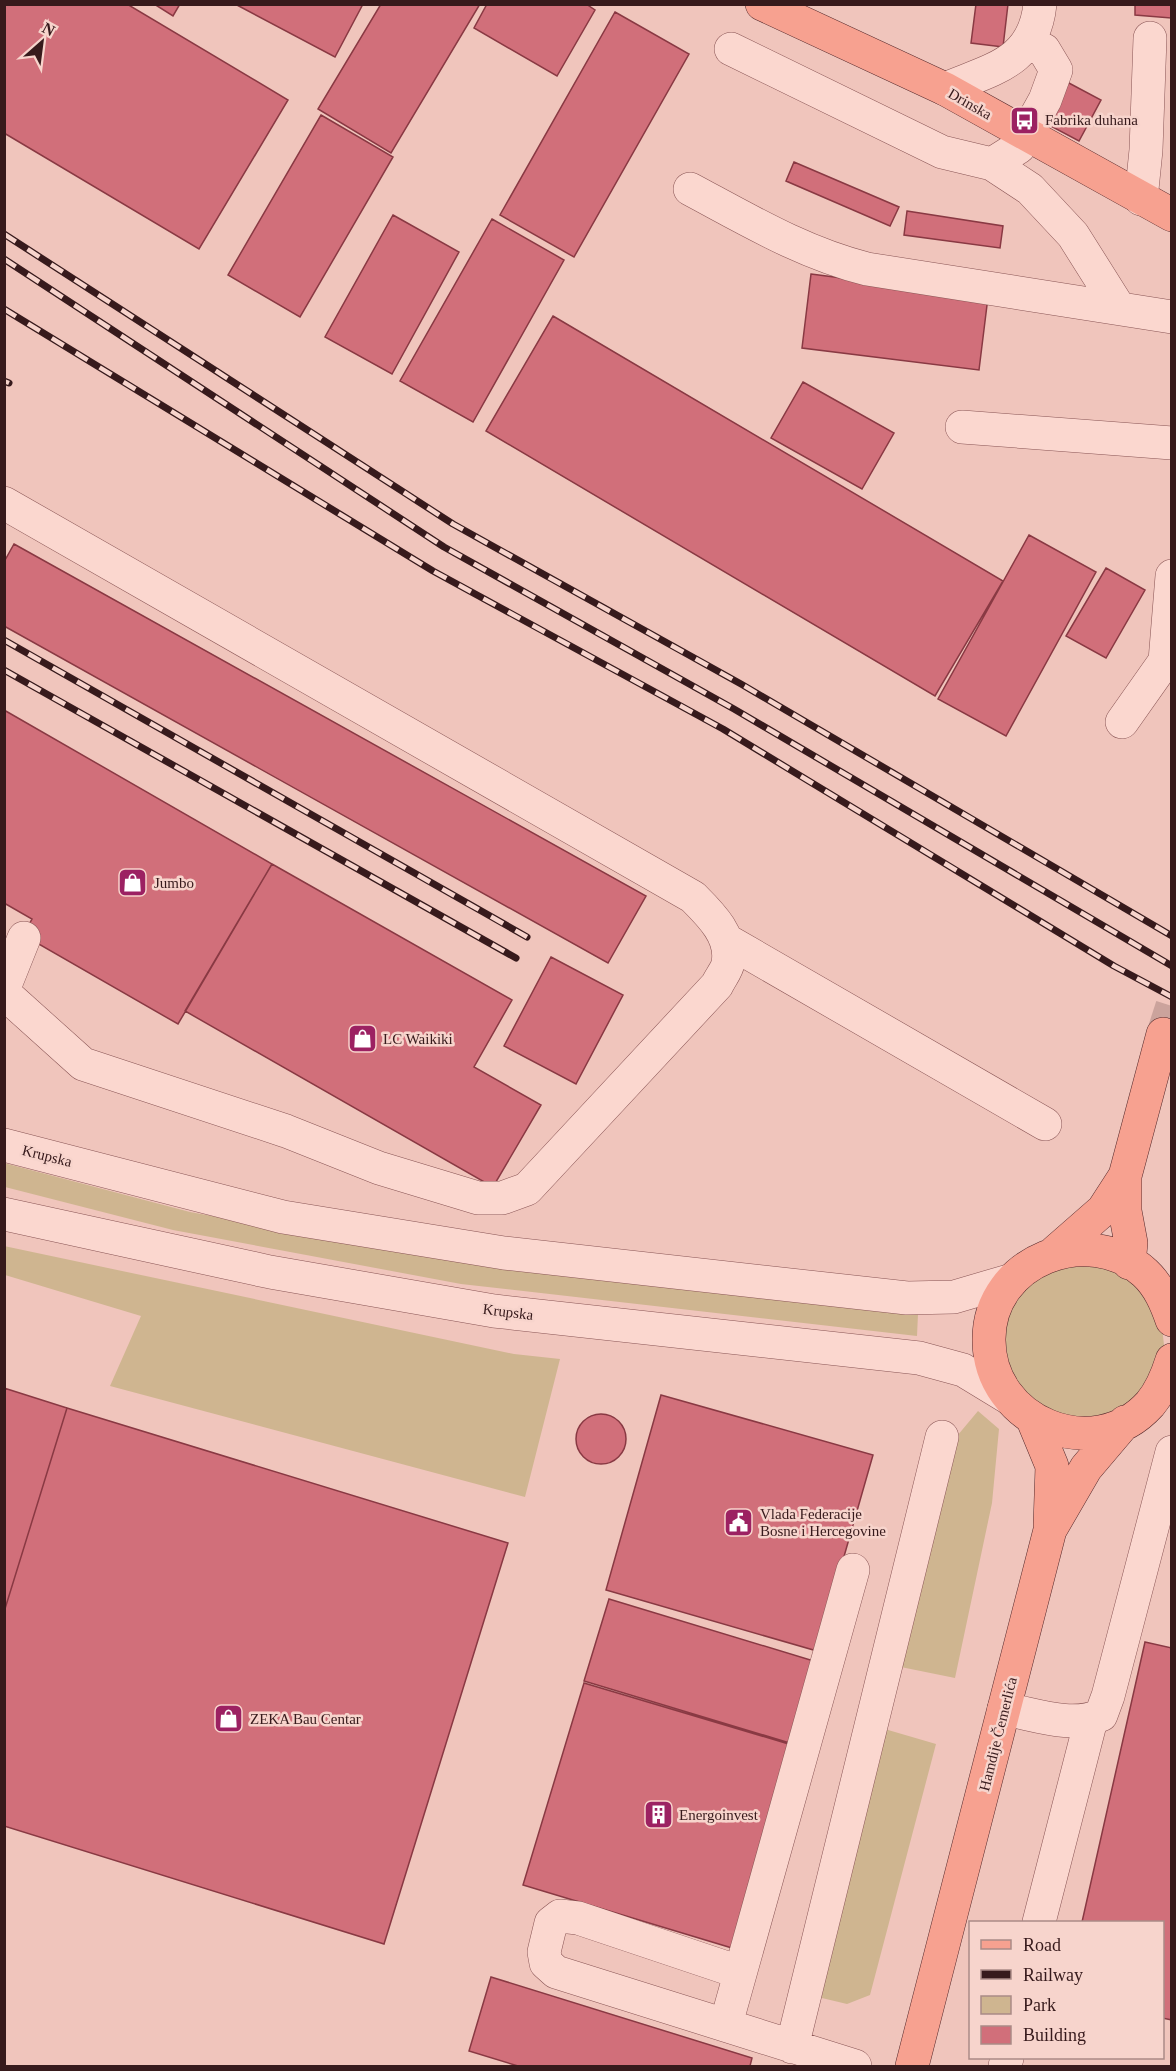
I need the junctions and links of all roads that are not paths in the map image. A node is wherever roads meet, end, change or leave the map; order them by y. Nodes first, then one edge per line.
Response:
1 (762, 4) edge
2 (1040, 4) edge
3 (1150, 38) dead end
4 (1028, 44) junction
5 (731, 49) dead end
6 (945, 89) junction
7 (1026, 136) junction
8 (992, 164) junction
9 (690, 189) dead end
10 (1141, 199) junction
11 (1172, 215) edge
12 (1119, 308) junction
13 (1172, 317) edge
14 (962, 427) dead end
15 (1172, 443) edge
16 (4, 503) edge
17 (1172, 576) edge
18 (1122, 722) dead end
19 (24, 938) dead end
20 (726, 940) junction
21 (4, 988) edge
22 (4, 993) edge
23 (1163, 1034) tunnel mouth
24 (1045, 1124) dead end
25 (4, 1134) edge
26 (4, 1145) edge
27 (65, 1160) junction
28 (1125, 1176) junction
29 (4, 1214) edge
30 (1055, 1252) junction
31 (1149, 1273) edge
32 (1012, 1280) junction
33 (1172, 1320) edge
34 (1170, 1372) edge
35 (1009, 1398) junction
36 (1033, 1420) junction
37 (1125, 1422) junction
38 (942, 1437) dead end
39 (1172, 1452) edge
40 (1050, 1530) junction
41 (853, 1570) dead end
42 (1004, 1709) junction
43 (1091, 1720) junction
44 (1041, 1921) edge
45 (739, 1972) junction
46 (726, 2024) junction
47 (792, 2047) junction
48 (855, 2067) edge
49 (912, 2067) edge

1 - 6 main road, Drinska
2 - 4 street
3 - 10 street
4 - 6 street
4 - 7 street
5 - 8 street
6 - 7 main road, Drinska
7 - 8 street
7 - 10 main road, Drinska
8 - 12 street
9 - 12 street
10 - 11 main road, Drinska
12 - 13 street
14 - 15 street
16 - 20 street
17 - 18 street
19 - 21 street
20 - 22 street
20 - 24 street
23 - 28 main road
25 - 27 street
26 - 27 street, Krupska
27 - 32 street, Krupska
28 - 30 main road
28 - 31 main road
29 - 35 street, Krupska
30 - 31 main road
30 - 32 main road
31 - 33 main road
32 - 35 main road
34 - 37 main road
35 - 36 main road
36 - 37 main road
36 - 40 main road
37 - 40 main road, Hamdije Čemerlića
38 - 47 street
39 - 43 street
40 - 42 main road, Hamdije Čemerlića
41 - 45 street
42 - 43 street
42 - 49 main road, Hamdije Čemerlića
43 - 44 street
45 - 46 street
45 - 46 street
46 - 47 street
47 - 48 street

